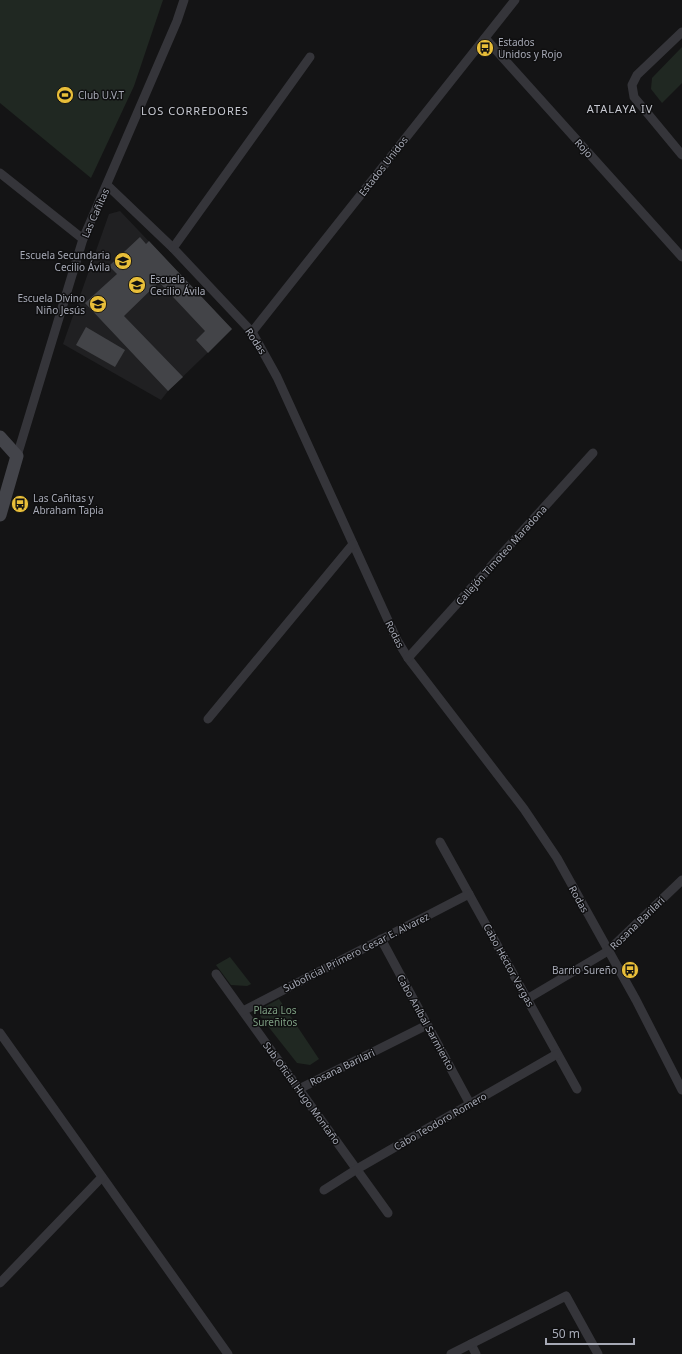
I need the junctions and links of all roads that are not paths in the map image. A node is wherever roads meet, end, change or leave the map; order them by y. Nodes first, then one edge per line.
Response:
1 (184, 0) edge
2 (514, 0) edge
3 (682, 32) edge
4 (485, 38) junction
5 (310, 57) dead end
6 (682, 155) edge
7 (0, 173) edge
8 (107, 185) junction
9 (83, 239) junction
10 (173, 248) junction
11 (682, 257) edge
12 (252, 332) junction
13 (0, 437) edge
14 (593, 453) dead end
15 (17, 456) junction
16 (0, 515) edge
17 (353, 544) junction
18 (408, 658) junction
19 (208, 719) dead end
20 (440, 842) dead end
21 (682, 880) edge
22 (469, 894) junction
23 (381, 939) junction
24 (608, 952) junction
25 (216, 974) dead end
26 (527, 998) junction
27 (243, 1011) junction
28 (427, 1025) junction
29 (0, 1033) edge
30 (557, 1054) junction
31 (299, 1088) junction
32 (577, 1089) dead end
33 (682, 1090) edge
34 (470, 1104) junction
35 (357, 1169) junction
36 (102, 1177) junction
37 (324, 1190) dead end
38 (388, 1213) dead end
39 (0, 1283) edge
40 (471, 1344) junction
41 (228, 1354) edge
42 (451, 1354) edge
43 (476, 1354) edge
44 (598, 1354) edge

1 - 8 street, Las Cañitas
2 - 4 street, Estados Unidos
3 - 6 street
4 - 11 street, Rojo
4 - 12 street, Estados Unidos
5 - 10 street
7 - 9 street
8 - 9 street, Las Cañitas
8 - 10 street, Rodas
9 - 15 street, Las Cañitas
10 - 12 street, Rodas
12 - 17 street, Rodas
13 - 15 street
14 - 18 street, Callejón Timoteo Maradona
15 - 16 street
17 - 18 street, Rodas
17 - 19 street
18 - 24 street, Rodas
20 - 22 street, Cabo Héctor Vargas
21 - 24 street, Rosana Barilari
22 - 23 street, Suboficial Primero Cesar E. Alvarez
22 - 26 street, Cabo Héctor Vargas
23 - 27 street, Suboficial Primero Cesar E. Alvarez
23 - 28 street, Cabo Aníbal Sarmiento
24 - 26 street, Rosana Barilari
24 - 33 street, Rodas
25 - 27 street, Sub Oficial Hugo Montaño
26 - 30 street, Cabo Héctor Vargas
27 - 31 street, Sub Oficial Hugo Montaño
28 - 31 street, Rosana Barilari
28 - 34 street, Cabo Aníbal Sarmiento
29 - 36 street
30 - 32 street, Cabo Héctor Vargas
30 - 34 street, Cabo Teodoro Romero
31 - 35 street, Sub Oficial Hugo Montaño
34 - 35 street, Cabo Teodoro Romero
35 - 37 street, Cabo Teodoro Romero
35 - 38 street, Sub Oficial Hugo Montaño
36 - 39 street
36 - 41 street
40 - 42 street
40 - 43 street
40 - 44 street

